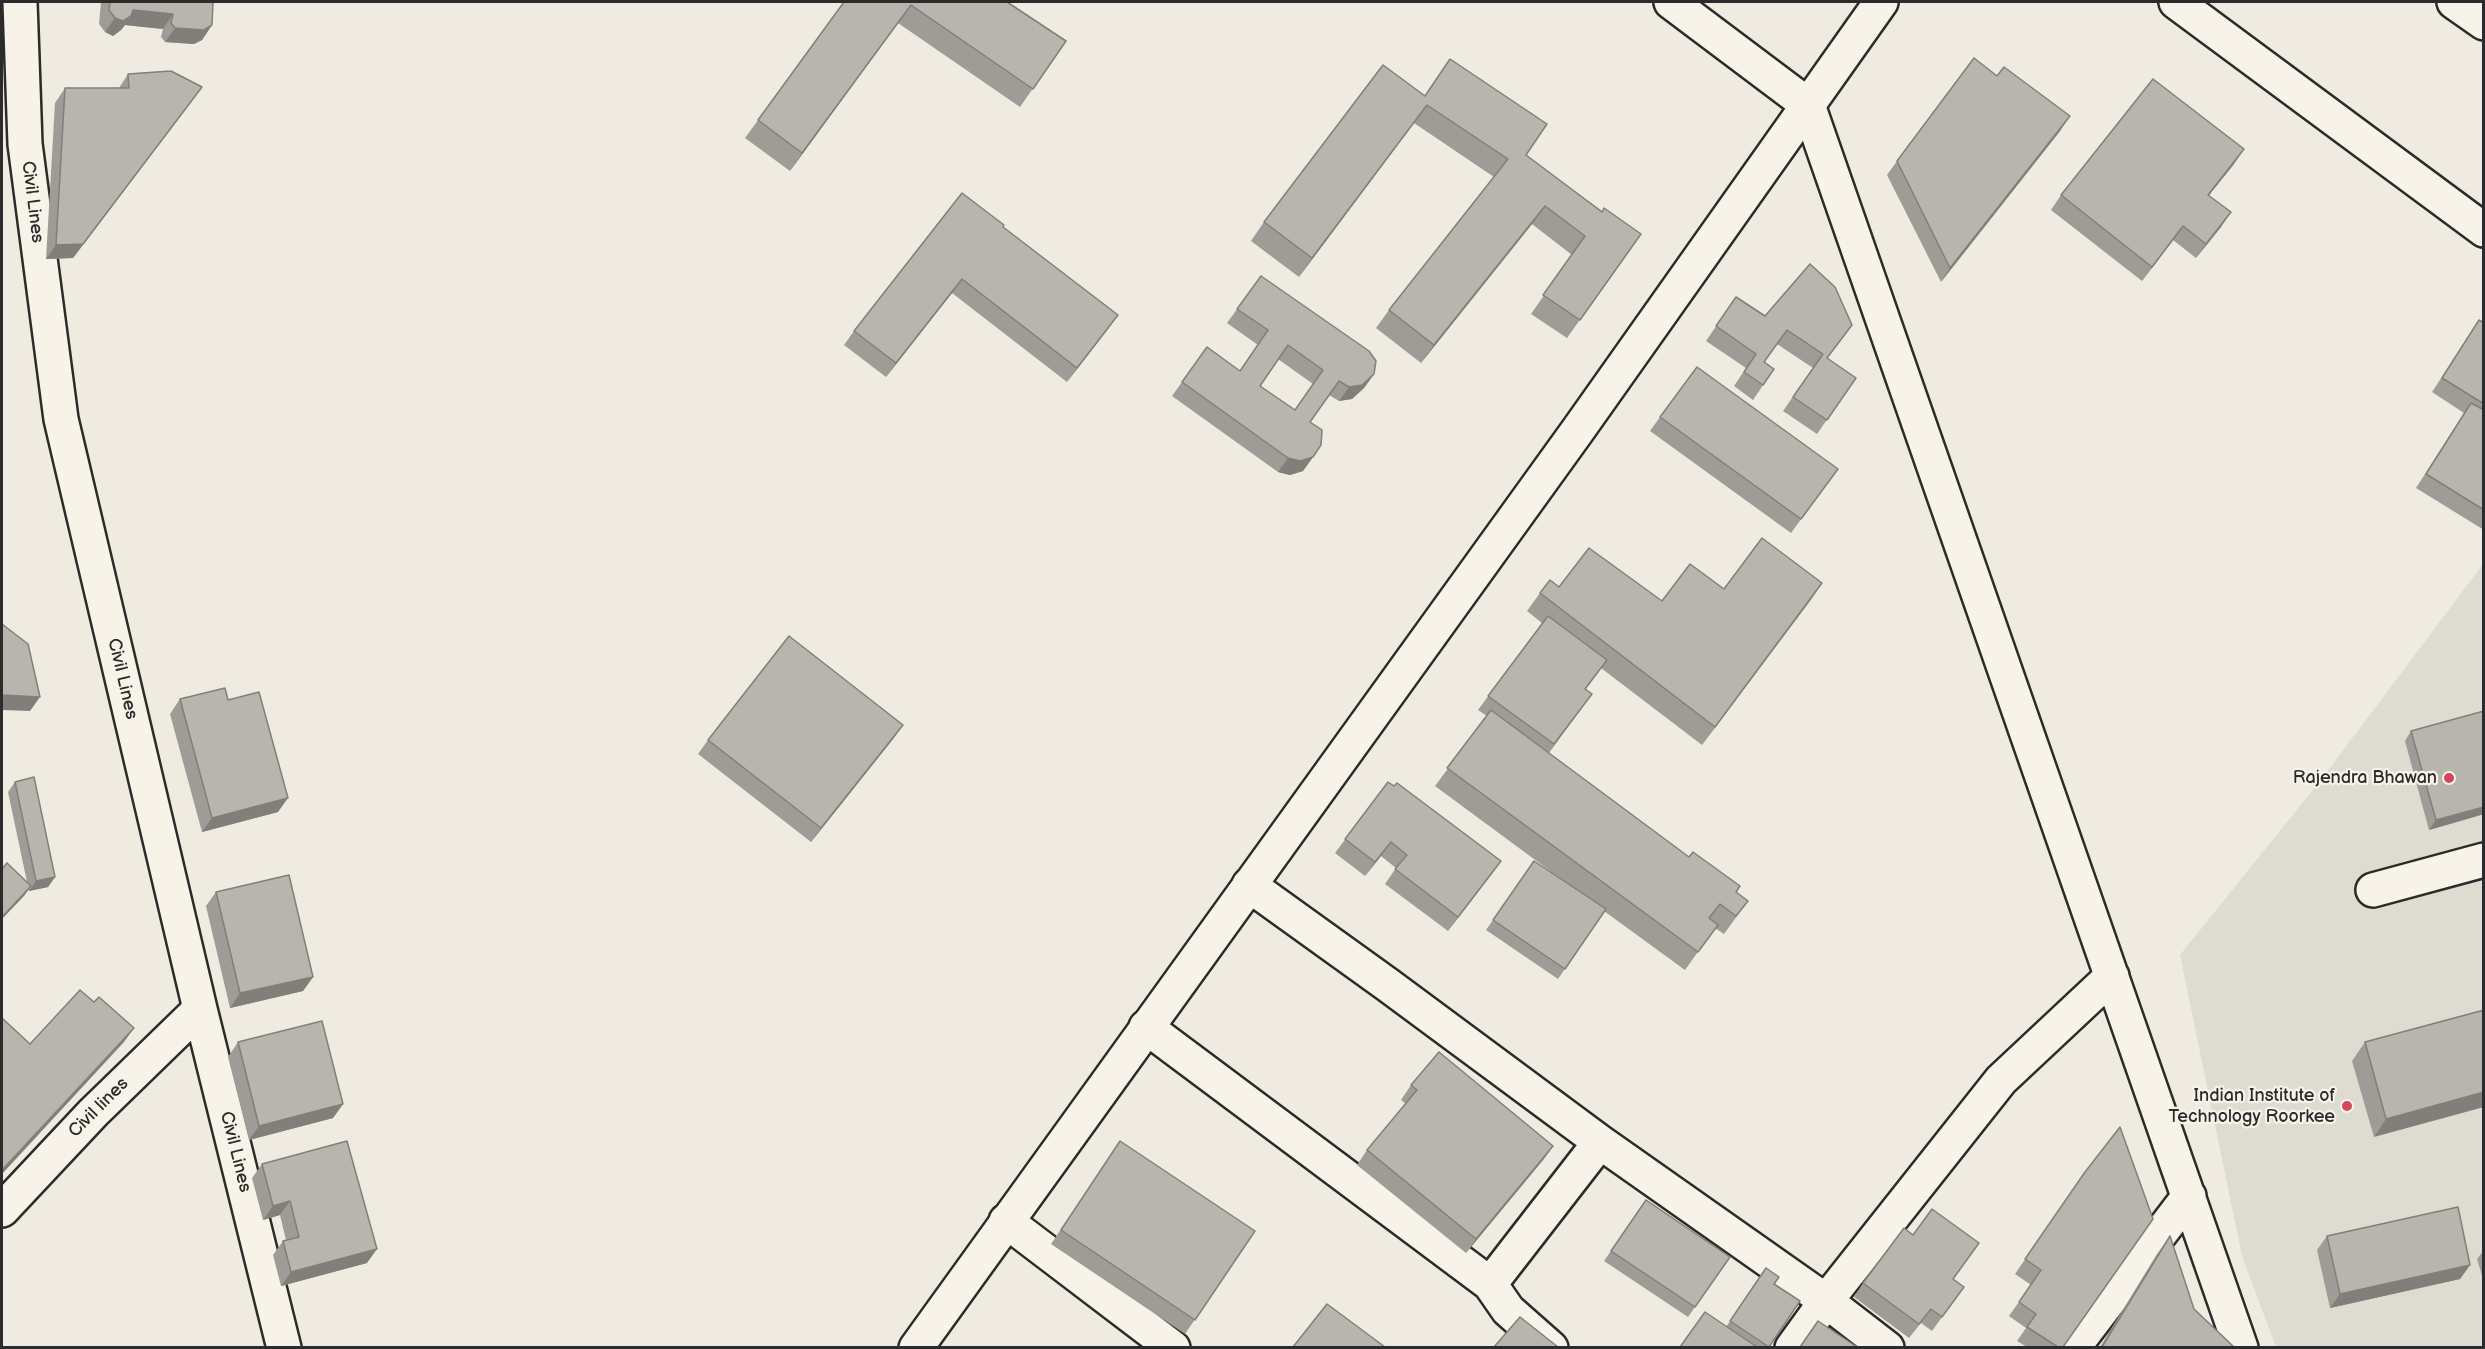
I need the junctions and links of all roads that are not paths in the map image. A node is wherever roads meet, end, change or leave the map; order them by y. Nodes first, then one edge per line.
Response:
1 (20, 2) edge
2 (1671, 2) edge
3 (1881, 2) edge
4 (2176, 2) edge
5 (2454, 2) edge
6 (2484, 23) edge
7 (1808, 105) junction
8 (2484, 230) edge
9 (2484, 860) edge
10 (1249, 885) junction
11 (2373, 890) dead end
12 (2112, 976) junction
13 (200, 1009) junction
14 (1146, 1027) junction
15 (1600, 1142) junction
16 (2189, 1196) junction
17 (2, 1210) edge
18 (1006, 1221) junction
19 (1490, 1284) junction
20 (1826, 1300) junction
21 (284, 1347) edge
22 (916, 1347) edge
23 (1173, 1347) edge
24 (1551, 1347) edge
25 (1792, 1347) edge
26 (1887, 1347) edge
27 (2073, 1347) edge
28 (2241, 1347) edge

1 - 13 street, Civil Lines
2 - 7 street
3 - 7 street
4 - 8 street
5 - 6 street
7 - 10 street
7 - 12 street
9 - 11 street
10 - 14 street
10 - 15 street
12 - 16 street
12 - 20 street
13 - 17 street, Civil lines
13 - 21 street, Civil Lines
14 - 18 street
14 - 19 street
15 - 19 street
15 - 20 street
16 - 27 street
16 - 28 street
18 - 22 street
18 - 23 street
19 - 24 street
20 - 25 street
20 - 26 street

